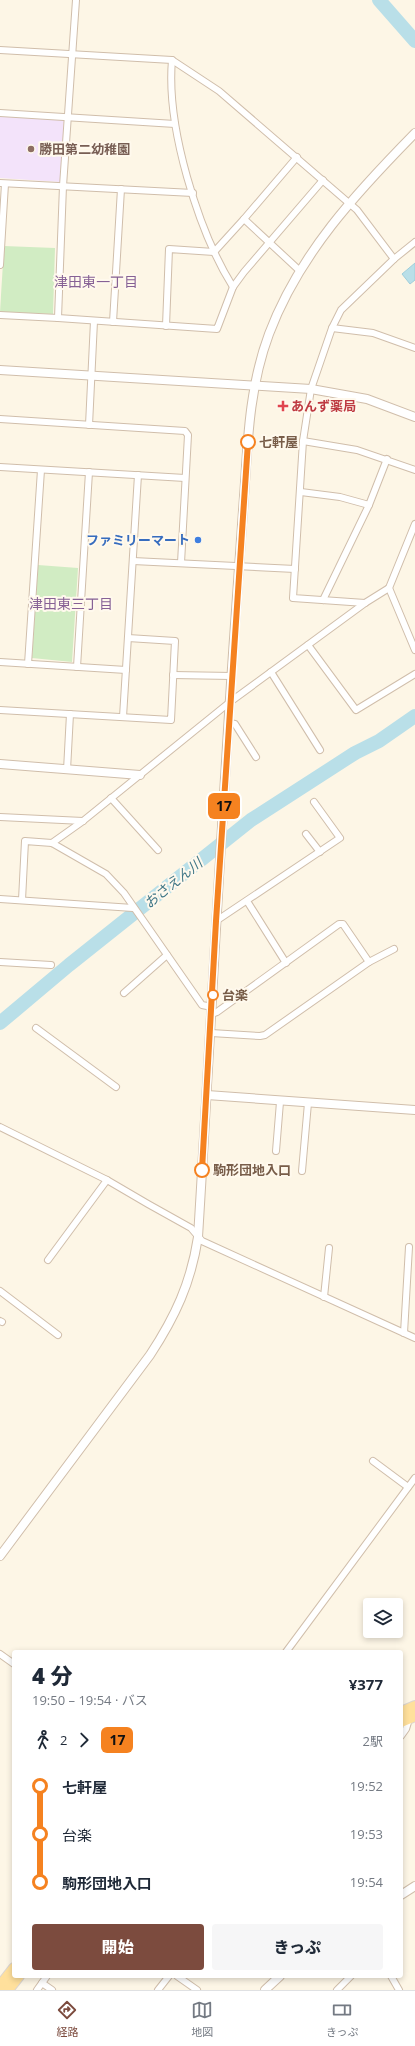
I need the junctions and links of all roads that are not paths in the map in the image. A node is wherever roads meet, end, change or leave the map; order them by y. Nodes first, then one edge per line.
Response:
1 (76, 0) edge
2 (0, 50) edge
3 (72, 55) junction
4 (172, 60) junction
5 (0, 113) edge
6 (68, 117) junction
7 (175, 124) junction
8 (415, 133) edge
9 (297, 157) junction
10 (323, 180) junction
11 (3, 183) edge
12 (64, 186) junction
13 (121, 189) junction
14 (193, 193) junction
15 (350, 204) junction
16 (244, 220) junction
17 (415, 242) edge
18 (269, 244) junction
19 (214, 252) junction
20 (394, 259) junction
21 (0, 265) edge
22 (300, 271) junction
23 (233, 287) junction
24 (0, 315) edge
25 (58, 318) junction
26 (94, 321) junction
27 (113, 322) junction
28 (166, 326) junction
29 (332, 328) junction
30 (415, 348) edge
31 (0, 370) edge
32 (92, 375) junction
33 (255, 384) junction
34 (311, 389) junction
35 (415, 417) edge
36 (0, 419) edge
37 (89, 425) junction
38 (303, 441) junction
39 (387, 459) junction
40 (0, 467) edge
41 (41, 470) junction
42 (415, 470) edge
43 (89, 472) junction
44 (138, 475) junction
45 (185, 478) junction
46 (301, 492) junction
47 (369, 505) junction
48 (415, 524) edge
49 (133, 561) junction
50 (180, 563) junction
51 (240, 566) junction
52 (295, 569) junction
53 (389, 588) junction
54 (323, 600) junction
55 (365, 603) junction
56 (128, 638) junction
57 (308, 645) junction
58 (415, 650) edge
59 (0, 662) edge
60 (28, 664) junction
61 (77, 667) junction
62 (126, 670) junction
63 (271, 672) junction
64 (415, 674) edge
65 (173, 675) junction
66 (232, 676) junction
67 (230, 702) junction
68 (0, 710) edge
69 (70, 714) junction
70 (122, 717) junction
71 (230, 723) junction
72 (320, 750) dead end
73 (256, 757) dead end
74 (0, 764) edge
75 (67, 770) junction
76 (140, 775) junction
77 (111, 798) junction
78 (314, 802) dead end
79 (0, 816) edge
80 (83, 821) junction
81 (306, 834) dead end
82 (52, 843) junction
83 (158, 850) dead end
84 (320, 852) junction
85 (0, 899) edge
86 (22, 900) junction
87 (247, 901) junction
88 (133, 908) junction
89 (216, 921) junction
90 (394, 949) dead end
91 (167, 956) junction
92 (0, 962) edge
93 (369, 962) junction
94 (286, 963) junction
95 (51, 965) dead end
96 (124, 993) dead end
97 (212, 1010) junction
98 (36, 1028) dead end
99 (211, 1033) junction
100 (116, 1088) dead end
101 (207, 1095) junction
102 (280, 1102) junction
103 (308, 1103) junction
104 (415, 1110) edge
105 (0, 1127) edge
106 (276, 1151) dead end
107 (302, 1172) dead end
108 (107, 1180) junction
109 (198, 1237) junction
110 (410, 1247) dead end
111 (328, 1248) dead end
112 (48, 1260) dead end
113 (0, 1291) edge
114 (324, 1297) junction
115 (404, 1333) junction
116 (58, 1335) dead end
117 (415, 1338) edge
118 (373, 1461) dead end
119 (415, 1478) edge
120 (408, 1487) junction
121 (0, 1556) edge
122 (287, 1650) edge
123 (0, 1654) edge
124 (12, 1663) edge
125 (415, 1706) edge
126 (406, 1717) edge
127 (403, 1733) edge
128 (415, 1886) edge
129 (403, 1894) edge
130 (12, 1971) edge
131 (17, 1978) edge
132 (46, 1978) edge
133 (167, 1978) edge
134 (180, 1978) edge
135 (278, 1978) edge
136 (349, 1978) edge
137 (392, 1978) edge
138 (42, 1983) junction
139 (0, 1986) edge
140 (8, 1990) edge
141 (37, 1990) edge
142 (52, 1990) edge
143 (158, 1990) edge
144 (197, 1990) edge
145 (265, 1990) edge
146 (337, 1990) edge
147 (399, 1990) edge

1 - 3 street
2 - 3 street
3 - 4 street
3 - 6 street
4 - 7 street
4 - 9 street
5 - 6 street
6 - 7 street
6 - 12 street
7 - 14 street
8 - 15 street
9 - 10 street
9 - 16 street
10 - 15 street
10 - 18 street
11 - 12 street
11 - 21 street
12 - 13 street
12 - 25 street
13 - 14 street
13 - 27 street
14 - 19 street
15 - 20 street
15 - 22 street
16 - 18 street
16 - 19 street
17 - 20 street
18 - 22 street
18 - 23 street
19 - 23 street
19 - 28 street
20 - 29 street
22 - 33 street
23 - 28 street
24 - 25 street
25 - 26 street
26 - 27 street
26 - 32 street
27 - 28 street
29 - 30 street
29 - 34 street
31 - 32 street
32 - 33 street
32 - 37 street
33 - 34 street
33 - 51 street
34 - 35 street
34 - 38 street
36 - 37 street
37 - 45 street
38 - 39 street
38 - 46 street
39 - 42 street
39 - 47 street
40 - 41 street
41 - 43 street
41 - 60 street
43 - 44 street
43 - 61 street
44 - 45 street
44 - 49 street
45 - 50 street
46 - 47 street
46 - 52 street
47 - 54 street
48 - 53 street
49 - 50 street
49 - 56 street
50 - 51 street
51 - 52 street
51 - 66 street
52 - 54 street
53 - 55 street
53 - 58 street
54 - 55 street
55 - 57 street
56 - 62 street
56 - 65 street
57 - 63 street
57 - 64 street
59 - 60 street
60 - 61 street
61 - 62 street
62 - 70 street
63 - 67 street
63 - 72 street
65 - 66 street
65 - 70 street
66 - 67 street
67 - 71 street
67 - 76 street
68 - 69 street
69 - 70 street
69 - 75 street
71 - 73 street
71 - 89 street
74 - 75 street
75 - 76 street
76 - 77 street
77 - 80 street
77 - 83 street
78 - 84 street
79 - 80 street
80 - 82 street
81 - 84 street
82 - 86 street
82 - 88 street
84 - 87 street
85 - 86 street
86 - 88 street
87 - 89 street
87 - 94 street
88 - 91 street
89 - 97 street
90 - 93 street
91 - 96 street
91 - 97 street
92 - 95 street
93 - 94 street
93 - 99 street
94 - 97 street
97 - 99 street
98 - 100 street
99 - 101 street
101 - 102 street
101 - 109 street
102 - 103 street
102 - 106 street
103 - 104 street
103 - 107 street
105 - 108 street
108 - 109 street
108 - 112 street
109 - 114 street
109 - 121 street
110 - 115 street
111 - 114 street
113 - 116 street
114 - 115 street
115 - 117 street
118 - 120 street
119 - 120 street
120 - 122 street
123 - 124 street
125 - 126 main road
126 - 127 street
128 - 129 street
130 - 139 main road
131 - 140 main road
132 - 138 street
133 - 143 street
134 - 144 street
135 - 145 street
136 - 146 street
137 - 147 street
138 - 141 street
138 - 142 street

